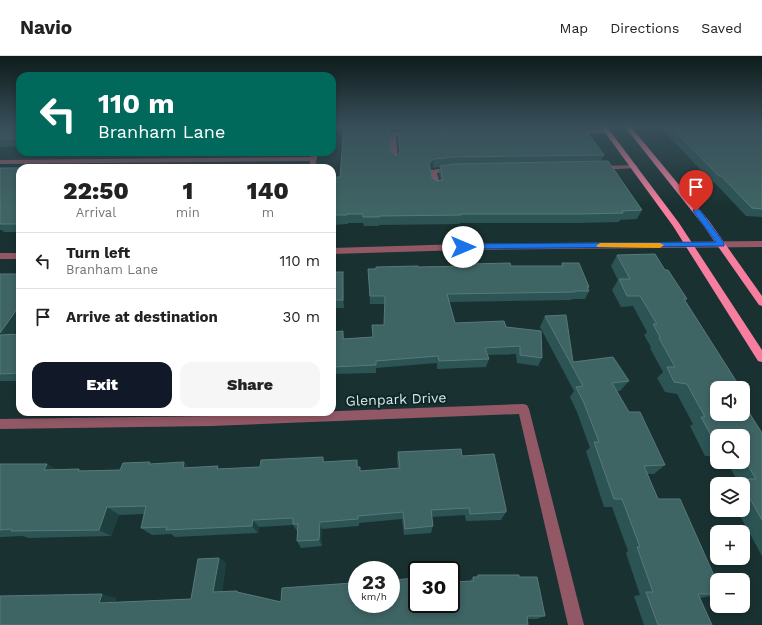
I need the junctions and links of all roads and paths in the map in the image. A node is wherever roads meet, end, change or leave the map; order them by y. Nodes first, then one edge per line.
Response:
1 (394, 154) edge
2 (625, 154) edge
3 (650, 154) edge
4 (314, 156) edge
5 (395, 161) edge
6 (0, 162) edge
7 (635, 167) junction
8 (461, 168) edge
9 (592, 168) edge
10 (437, 187) edge
11 (721, 244) junction
12 (762, 244) edge
13 (689, 245) junction
14 (336, 251) edge
15 (0, 256) edge
16 (16, 256) edge
17 (762, 303) edge
18 (762, 358) edge
19 (0, 424) edge
20 (576, 625) edge

1 - 5 street
2 - 7 main road
3 - 11 main road
4 - 6 street
7 - 9 street
7 - 13 main road
8 - 10 street
11 - 12 street
11 - 13 street
11 - 17 main road
13 - 14 street
13 - 18 main road
15 - 16 street
19 - 20 street, Glenpark Drive

